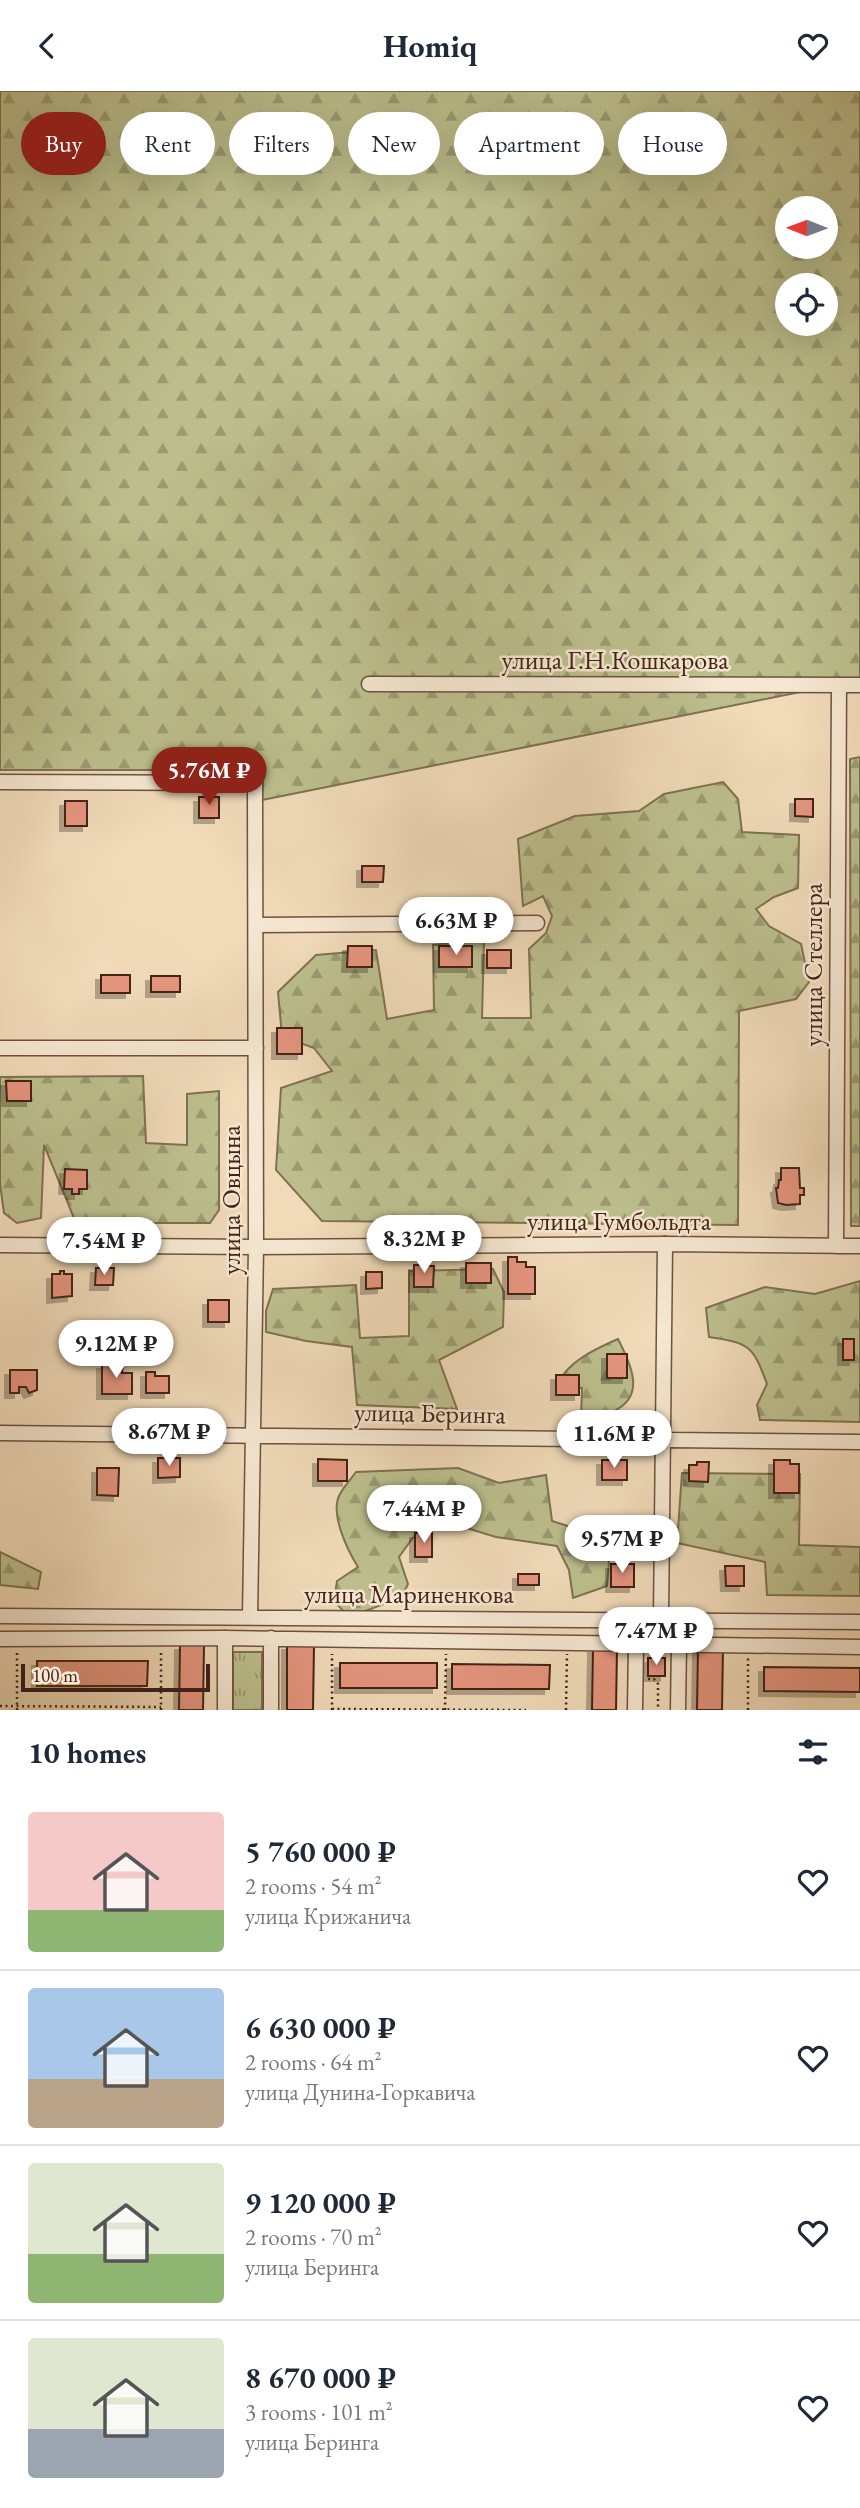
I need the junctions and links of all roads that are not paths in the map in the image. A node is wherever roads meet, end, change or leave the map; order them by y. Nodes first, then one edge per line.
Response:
1 (369, 684) dead end
2 (839, 685) junction
3 (860, 685) edge
4 (0, 782) edge
5 (537, 923) dead end
6 (256, 925) junction
7 (0, 1048) edge
8 (256, 1048) junction
9 (665, 1244) junction
10 (0, 1245) edge
11 (836, 1246) junction
12 (860, 1246) edge
13 (256, 1247) junction
14 (0, 1433) edge
15 (253, 1434) junction
16 (663, 1441) junction
17 (860, 1443) edge
18 (0, 1616) edge
19 (250, 1617) junction
20 (661, 1620) junction
21 (860, 1622) edge
22 (225, 1638) junction
23 (271, 1638) junction
24 (0, 1639) edge
25 (636, 1644) junction
26 (679, 1644) junction
27 (860, 1647) edge
28 (225, 1710) edge
29 (271, 1710) edge
30 (635, 1710) edge
31 (678, 1710) edge

1 - 2 street, улица Г.Н.Кошкарова
2 - 3 street, улица Г.Н.Кошкарова
2 - 11 street, улица Стеллера
4 - 6 street, улица Овцына
5 - 6 street
6 - 8 street, улица Овцына
7 - 8 street
8 - 13 street, улица Овцына
9 - 11 street, улица Гумбольдта
9 - 13 street, улица Гумбольдта
9 - 16 street
10 - 13 street, улица Гумбольдта
11 - 12 street, улица Гумбольдта
13 - 15 street, улица Овцына
14 - 15 street, улица Беринга
15 - 16 street, улица Беринга
15 - 19 street, улица Овцына
16 - 17 street, улица Беринга
16 - 20 street
18 - 19 street, улица Мариненкова
19 - 20 street, улица Мариненкова
20 - 21 street, улица Мариненкова
22 - 23 street
22 - 24 street
22 - 28 street
23 - 25 street
23 - 29 street
25 - 26 street
25 - 30 street
26 - 27 street
26 - 31 street

